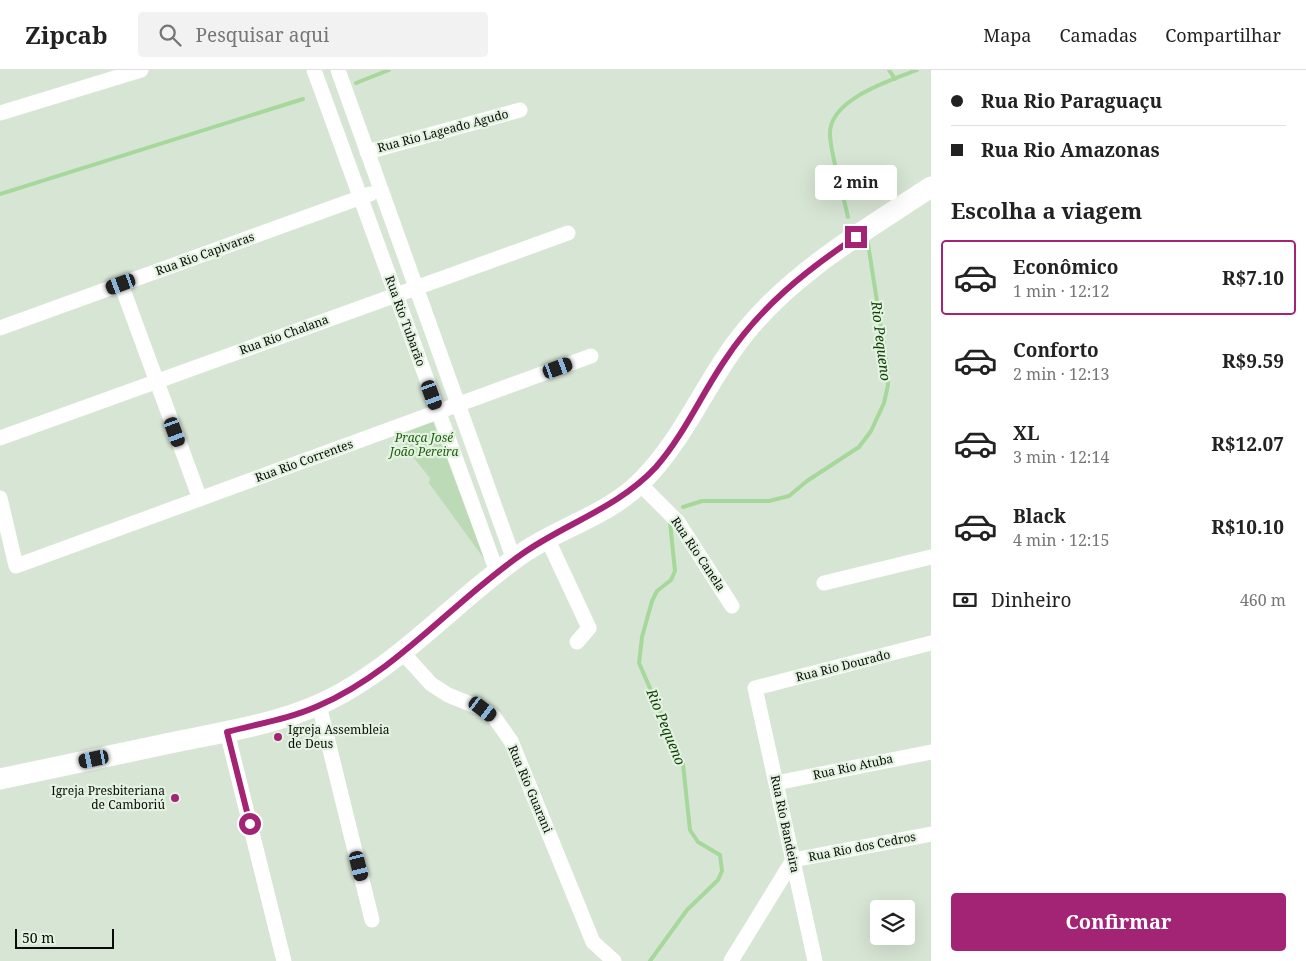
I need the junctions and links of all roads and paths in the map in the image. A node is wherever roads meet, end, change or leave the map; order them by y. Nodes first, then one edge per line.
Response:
1 (141, 70) edge
2 (314, 70) edge
3 (338, 70) edge
4 (520, 110) dead end
5 (0, 113) edge
6 (367, 152) junction
7 (931, 188) edge
8 (381, 190) junction
9 (360, 198) junction
10 (568, 233) dead end
11 (121, 284) junction
12 (416, 288) junction
13 (396, 295) junction
14 (0, 328) edge
15 (591, 356) dead end
16 (157, 381) junction
17 (458, 404) junction
18 (438, 412) junction
19 (0, 438) edge
20 (640, 484) junction
21 (0, 498) edge
22 (200, 499) junction
23 (547, 538) junction
24 (931, 557) edge
25 (505, 566) junction
26 (824, 583) dead end
27 (732, 606) dead end
28 (577, 642) dead end
29 (931, 643) edge
30 (403, 653) junction
31 (755, 688) joint
32 (319, 706) junction
33 (227, 732) junction
34 (931, 752) edge
35 (0, 778) edge
36 (776, 783) junction
37 (931, 834) edge
38 (792, 860) junction
39 (372, 920) dead end
40 (284, 961) edge
41 (614, 961) edge
42 (732, 961) edge
43 (814, 961) edge

1 - 5 street
2 - 9 street, Rua Rio Tubarão
3 - 6 street, Rua Rio Tubarão
4 - 6 street, Rua Rio Lageado Agudo
6 - 8 street, Rua Rio Tubarão
7 - 20 street
8 - 9 street, Rua Rio Capivaras
8 - 12 street, Rua Rio Tubarão
9 - 11 street, Rua Rio Capivaras
9 - 13 street, Rua Rio Tubarão
10 - 12 street, Rua Rio Chalana
11 - 14 street, Rua Rio Capivaras
11 - 16 street
12 - 13 street, Rua Rio Chalana
12 - 17 street, Rua Rio Tubarão
13 - 16 street, Rua Rio Chalana
13 - 18 street, Rua Rio Tubarão
15 - 17 street, Rua Rio Correntes
16 - 19 street, Rua Rio Chalana
16 - 22 street
17 - 18 street, Rua Rio Correntes
17 - 25 street, Rua Rio Tubarão
18 - 22 street, Rua Rio Correntes
18 - 25 street, Rua Rio Tubarão
20 - 23 street
20 - 27 street, Rua Rio Canela
21 - 22 street, Rua Rio Correntes
23 - 25 street
23 - 28 street
24 - 26 street
25 - 30 street
29 - 31 street, Rua Rio Dourado
30 - 32 street
30 - 41 street, Rua Rio Guarani
31 - 36 street, Rua Rio Bandeira
32 - 33 street
32 - 39 street
33 - 35 street
33 - 40 street
34 - 36 street, Rua Rio Atuba
36 - 38 street, Rua Rio Bandeira
37 - 38 street, Rua Rio dos Cedros
38 - 42 street
38 - 43 street, Rua Rio Bandeira

